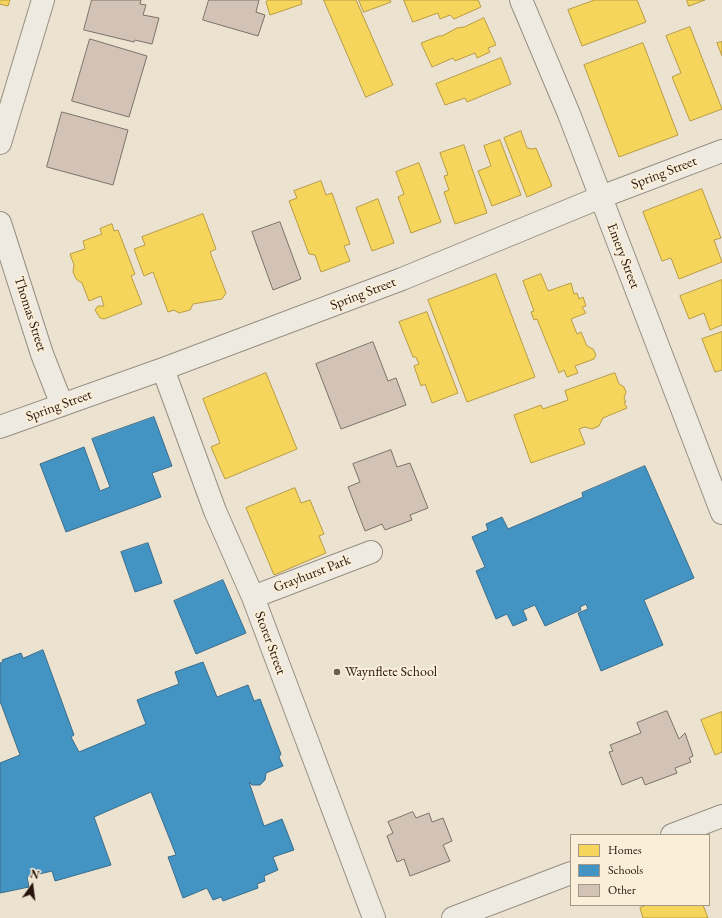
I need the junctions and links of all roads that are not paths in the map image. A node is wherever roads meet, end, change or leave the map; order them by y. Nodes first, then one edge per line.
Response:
1 (43, 0) edge
2 (522, 0) edge
3 (0, 143) edge
4 (722, 152) edge
5 (601, 197) junction
6 (0, 223) edge
7 (163, 368) junction
8 (62, 405) junction
9 (0, 427) edge
10 (720, 500) edge
11 (371, 552) dead end
12 (253, 596) junction
13 (722, 816) edge
14 (675, 834) edge
15 (570, 873) edge
16 (374, 918) edge
17 (452, 918) edge

1 - 3 street
2 - 5 street, Emery Street
4 - 5 street, Spring Street
5 - 7 street, Spring Street
5 - 10 street, Emery Street
6 - 8 street, Thomas Street
7 - 8 street, Spring Street
7 - 12 street, Storer Street
8 - 9 street, Spring Street
11 - 12 street, Grayhurst Park
12 - 16 street, Storer Street
13 - 14 street
15 - 17 street

